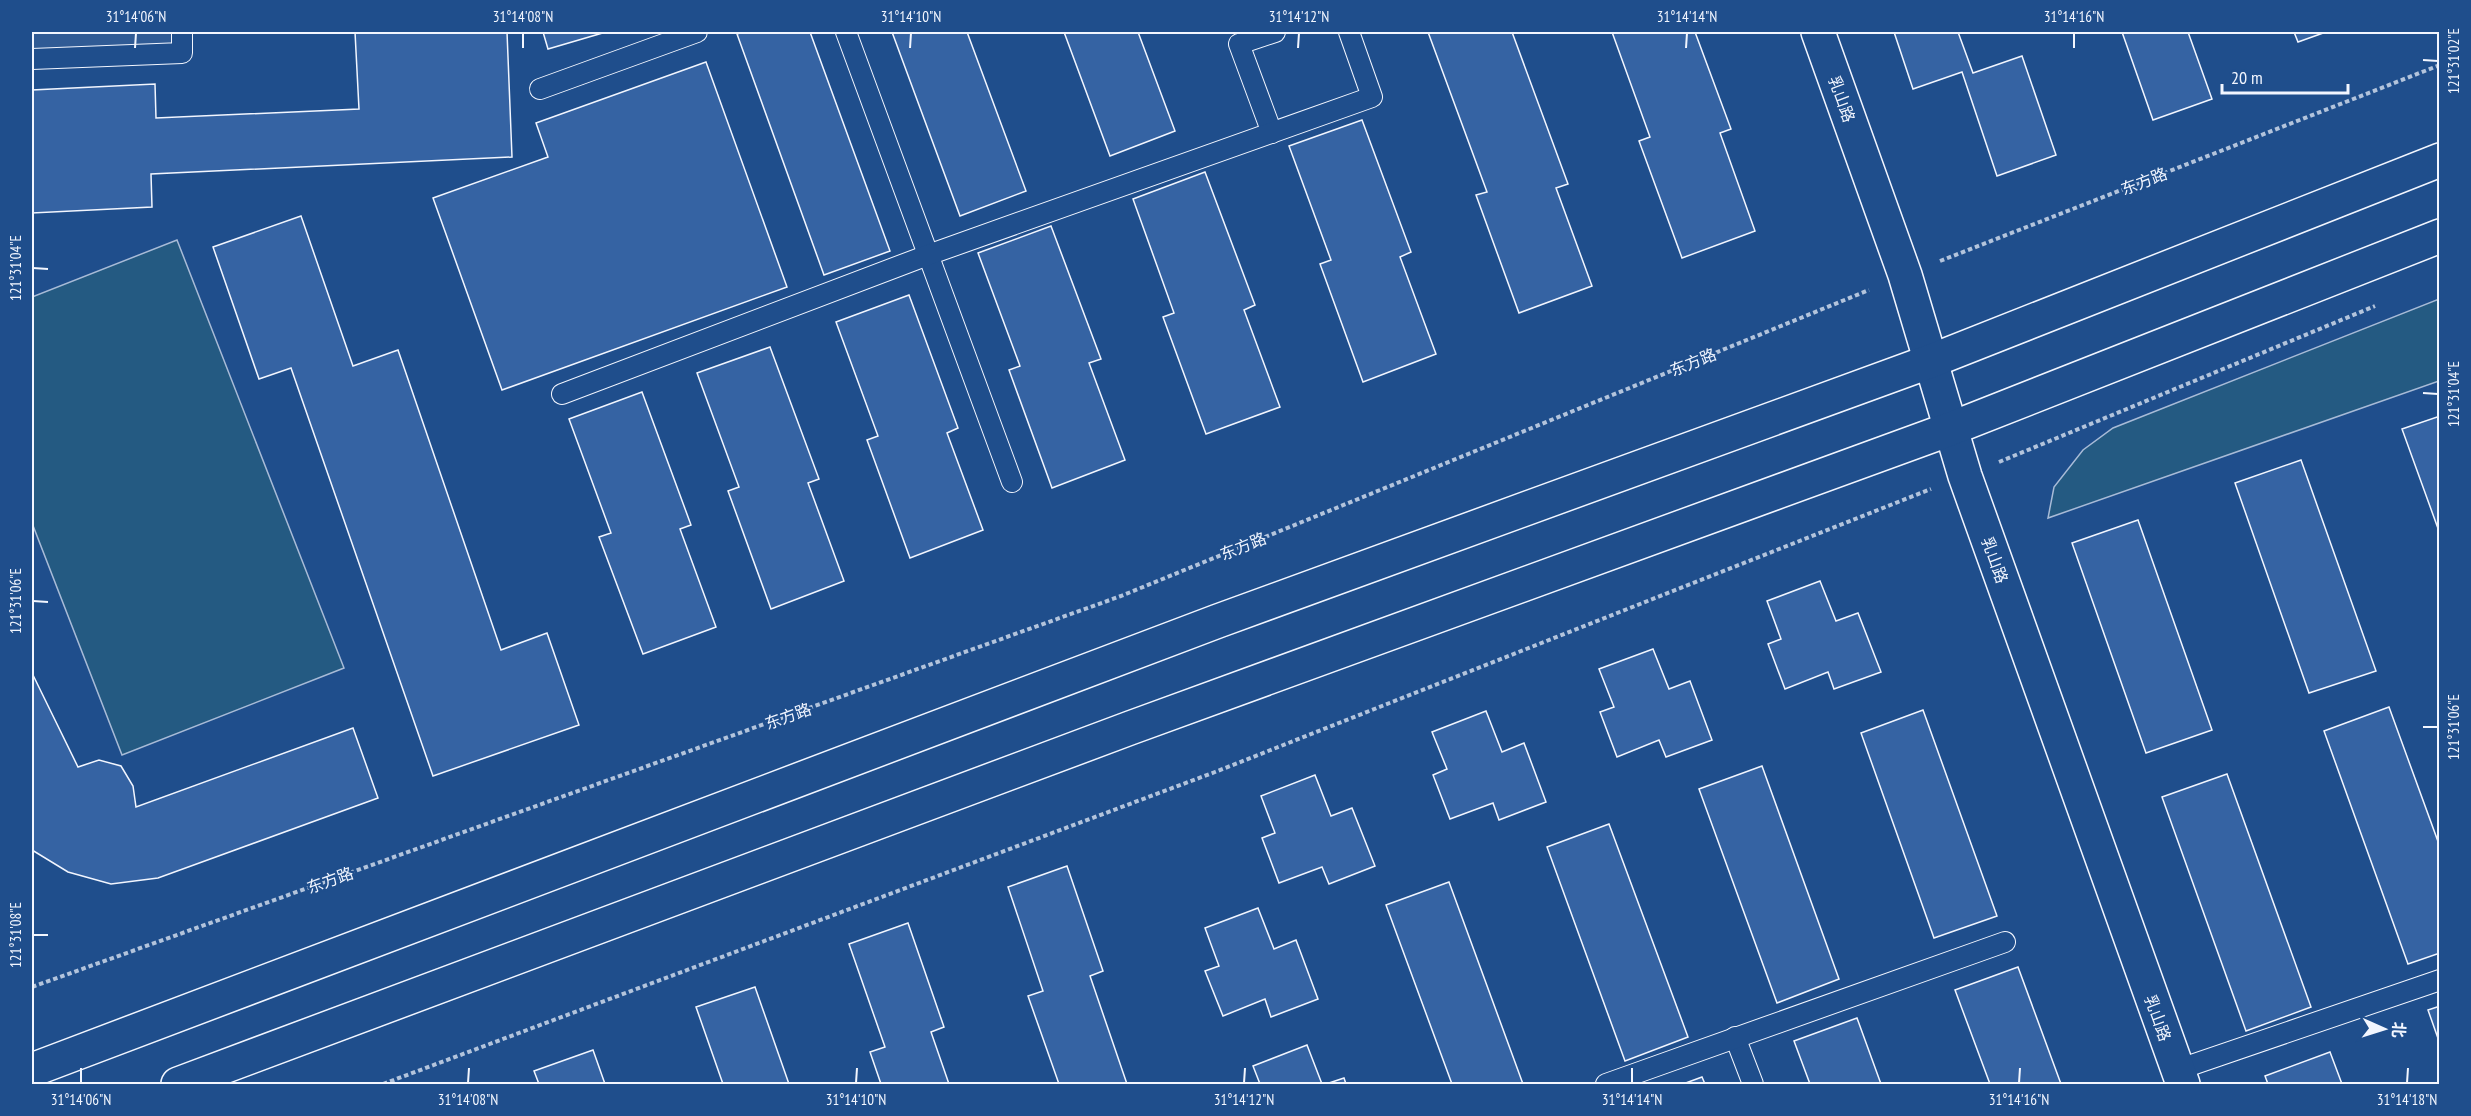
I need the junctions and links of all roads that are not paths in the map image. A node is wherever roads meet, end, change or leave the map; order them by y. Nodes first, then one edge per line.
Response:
1 (182, 32) edge
2 (697, 32) edge
3 (846, 32) edge
4 (1275, 32) edge
5 (1348, 32) edge
6 (1818, 32) edge
7 (32, 59) edge
8 (540, 89) dead end
9 (1272, 133) junction
10 (2439, 160) edge
11 (2439, 236) edge
12 (928, 255) junction
13 (1931, 361) junction
14 (562, 394) dead end
15 (1950, 429) junction
16 (1012, 482) dead end
17 (2005, 942) dead end
18 (2439, 980) edge
19 (1735, 1037) junction
20 (32, 1070) edge
21 (2180, 1077) edge
22 (178, 1084) edge
23 (1606, 1084) edge
24 (1753, 1084) edge

1 - 7 lane
2 - 8 lane
3 - 12 lane
4 - 9 lane
5 - 9 lane
6 - 13 main road, 乳山路
9 - 12 lane
10 - 13 main road
11 - 15 main road
12 - 14 lane
12 - 16 lane
13 - 15 main road, 乳山路
13 - 20 main road
15 - 21 main road, 乳山路
15 - 22 main road
17 - 19 lane
18 - 21 lane
19 - 23 lane
19 - 24 lane

